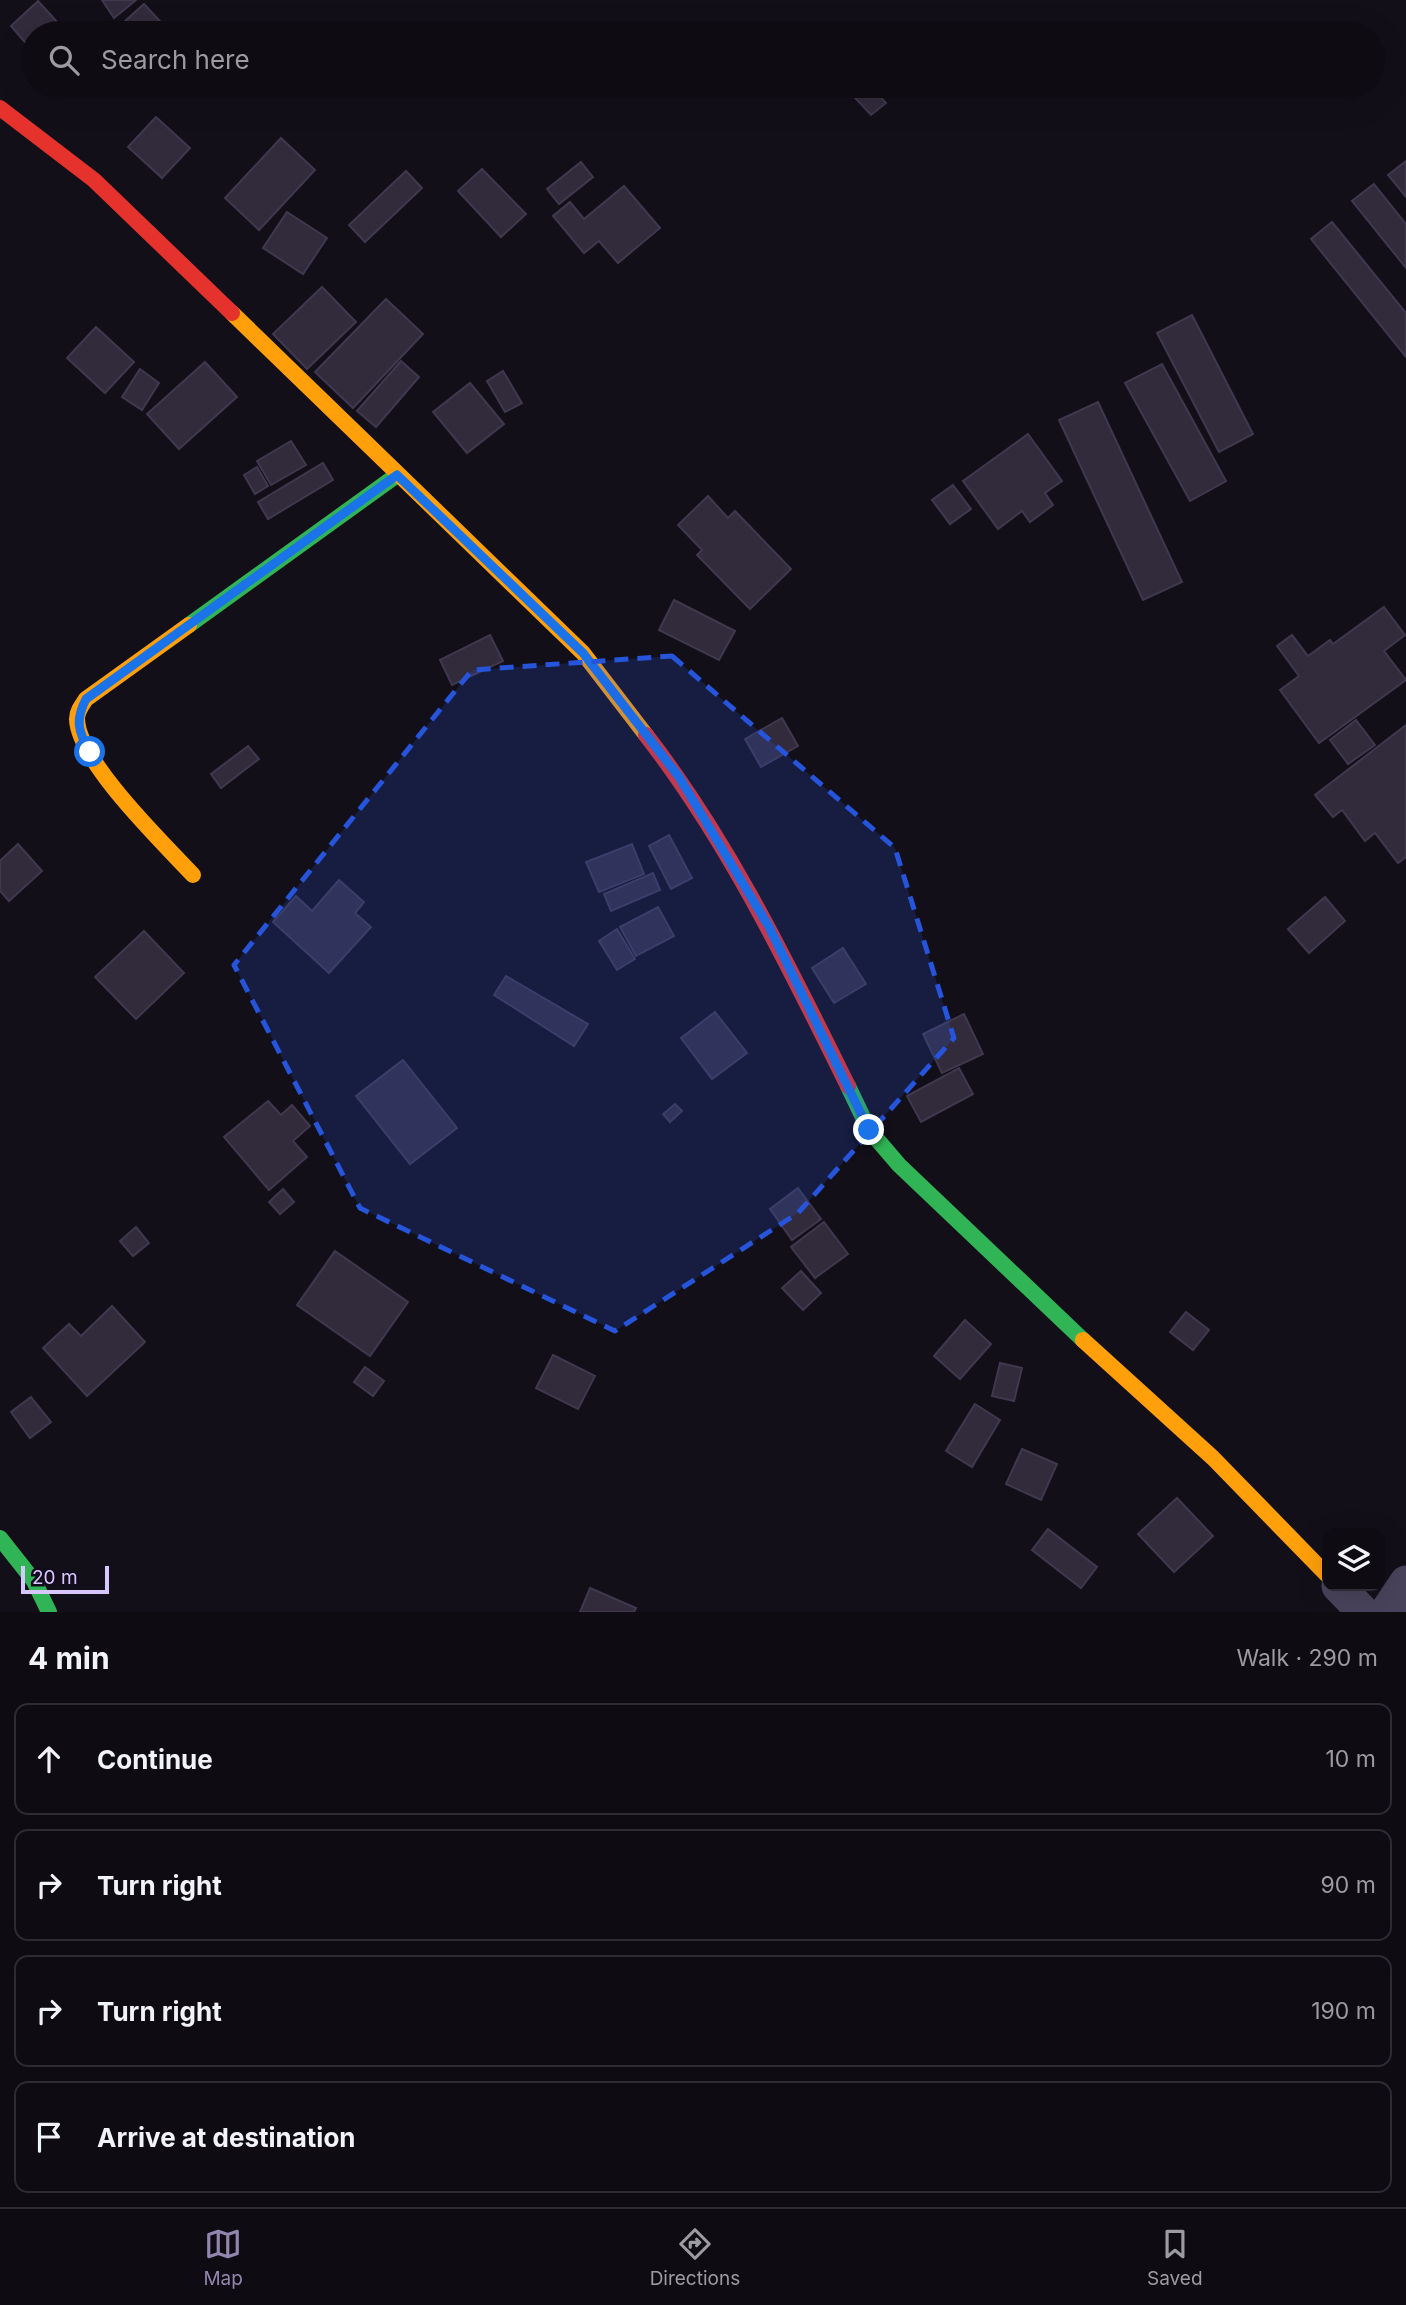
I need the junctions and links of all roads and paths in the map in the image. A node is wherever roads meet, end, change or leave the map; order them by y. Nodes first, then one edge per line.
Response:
1 (0, 108) edge
2 (397, 475) junction
3 (193, 875) dead end
4 (0, 1538) edge
5 (1322, 1570) edge
6 (1406, 1582) edge
7 (1343, 1591) edge
8 (49, 1612) edge
9 (1363, 1612) edge
10 (1386, 1612) edge

1 - 2 street
2 - 3 street
2 - 5 street
4 - 8 street
6 - 10 street
7 - 9 street

